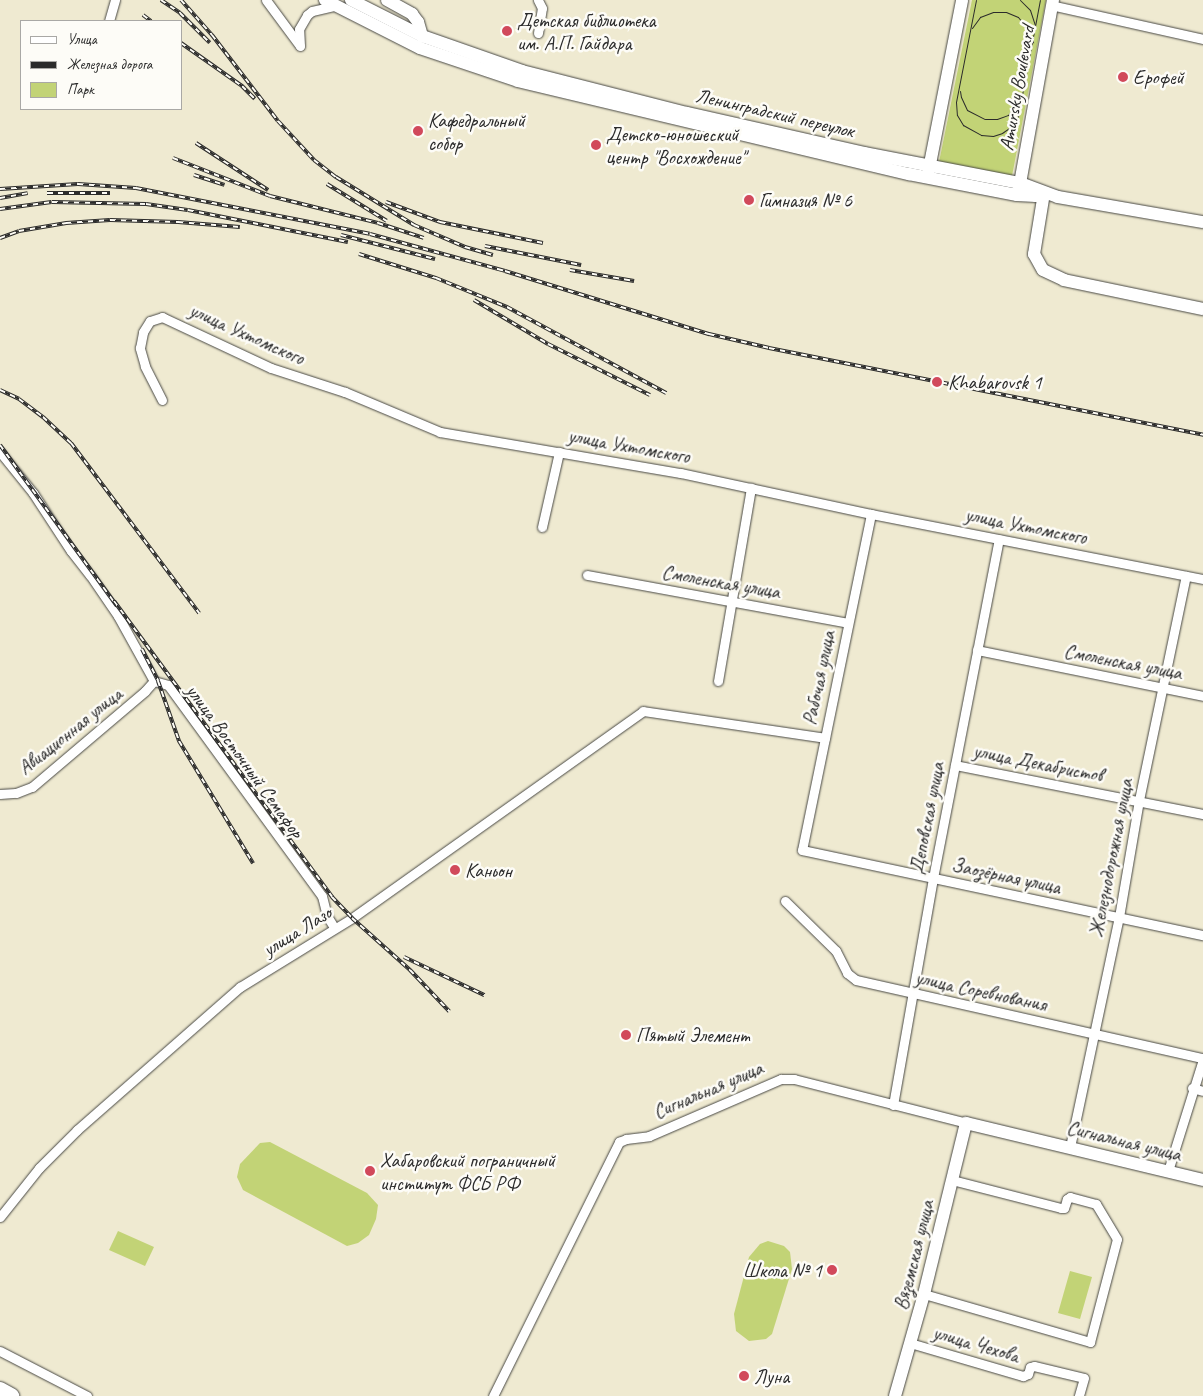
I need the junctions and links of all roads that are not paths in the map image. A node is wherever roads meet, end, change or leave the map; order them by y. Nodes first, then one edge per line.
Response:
1 (115, 0) edge
2 (266, 0) edge
3 (351, 0) edge
4 (387, 0) edge
5 (538, 0) edge
6 (962, 0) edge
7 (329, 3) edge
8 (1052, 3) edge
9 (109, 20) edge
10 (538, 33) dead end
11 (422, 36) junction
12 (1203, 39) edge
13 (929, 172) junction
14 (1019, 189) junction
15 (1044, 193) junction
16 (1203, 222) edge
17 (1203, 309) edge
18 (162, 400) dead end
19 (0, 452) edge
20 (559, 452) junction
21 (751, 488) junction
22 (871, 514) junction
23 (542, 527) dead end
24 (999, 539) junction
25 (586, 575) dead end
26 (1186, 576) junction
27 (1203, 579) edge
28 (732, 601) junction
29 (848, 623) junction
30 (977, 650) junction
31 (154, 681) junction
32 (718, 681) dead end
33 (1163, 688) junction
34 (1203, 696) edge
35 (825, 738) junction
36 (955, 764) junction
37 (0, 794) edge
38 (1139, 800) junction
39 (1203, 814) edge
40 (802, 850) joint
41 (933, 878) junction
42 (785, 901) dead end
43 (1119, 917) junction
44 (334, 927) junction
45 (1203, 936) edge
46 (913, 994) junction
47 (1094, 1034) junction
48 (1203, 1058) edge
49 (1192, 1088) junction
50 (1203, 1091) edge
51 (893, 1105) junction
52 (966, 1123) junction
53 (1070, 1147) junction
54 (1168, 1170) junction
55 (952, 1180) junction
56 (1203, 1180) edge
57 (0, 1217) edge
58 (924, 1294) junction
59 (910, 1343) junction
60 (0, 1351) edge
61 (0, 1390) edge
62 (11, 1396) edge
63 (87, 1396) edge
64 (493, 1396) edge
65 (895, 1396) edge
66 (1079, 1396) edge

1 - 9 street
2 - 7 street
3 - 11 main road, Ленинградский переулок
4 - 11 main road
5 - 10 street
6 - 13 main road
7 - 13 main road, Ленинградский переулок
8 - 12 street
8 - 14 main road, Amursky Boulevard
11 - 13 main road, Ленинградский переулок
13 - 14 main road, Ленинградский переулок
14 - 15 main road, Ленинградский переулок
15 - 16 main road, Ленинградский переулок
15 - 17 main road
18 - 20 street, улица Ухтомского
19 - 31 street, улица Восточный Семафор
20 - 21 street, улица Ухтомского
20 - 23 street
21 - 22 street, улица Ухтомского
21 - 28 street
22 - 24 street, улица Ухтомского
22 - 29 street, Рабочая улица
24 - 26 street, улица Ухтомского
24 - 30 street, Деповская улица
25 - 28 street, Смоленская улица
26 - 27 street, улица Ухтомского
26 - 33 street, Железнодорожная улица
28 - 29 street, Смоленская улица
28 - 32 street
29 - 35 street, Рабочая улица
30 - 33 street, Смоленская улица
30 - 36 street, Деповская улица
31 - 37 street, Авиационная улица
31 - 44 street, улица Восточный Семафор
33 - 34 street, Смоленская улица
33 - 38 street, Железнодорожная улица
35 - 40 street, Рабочая улица
35 - 44 street, улица Лазо
36 - 38 street, улица Декабристов
36 - 41 street, Деповская улица
38 - 39 street, улица Декабристов
38 - 43 street, Железнодорожная улица
40 - 41 street, Заозёрная улица
41 - 43 street, Заозёрная улица
41 - 46 street, Деповская улица
42 - 46 street, улица Соревнования
43 - 45 street, Заозёрная улица
43 - 47 street, Железнодорожная улица
44 - 57 street, улица Лазо
46 - 47 street, улица Соревнования
46 - 51 street, Деповская улица
47 - 48 street, улица Соревнования
47 - 53 street, Железнодорожная улица
48 - 49 street
49 - 50 street
49 - 54 street
51 - 52 street, Сигнальная улица
51 - 64 street, Сигнальная улица
52 - 53 main road, Сигнальная улица
52 - 55 main road, Вяземская улица
53 - 54 main road, Сигнальная улица
54 - 56 main road, Сигнальная улица
55 - 58 main road, Вяземская улица
55 - 58 street
58 - 59 main road, Вяземская улица
59 - 65 main road, Вяземская улица
59 - 66 street, улица Чехова
60 - 63 street
61 - 62 highway

